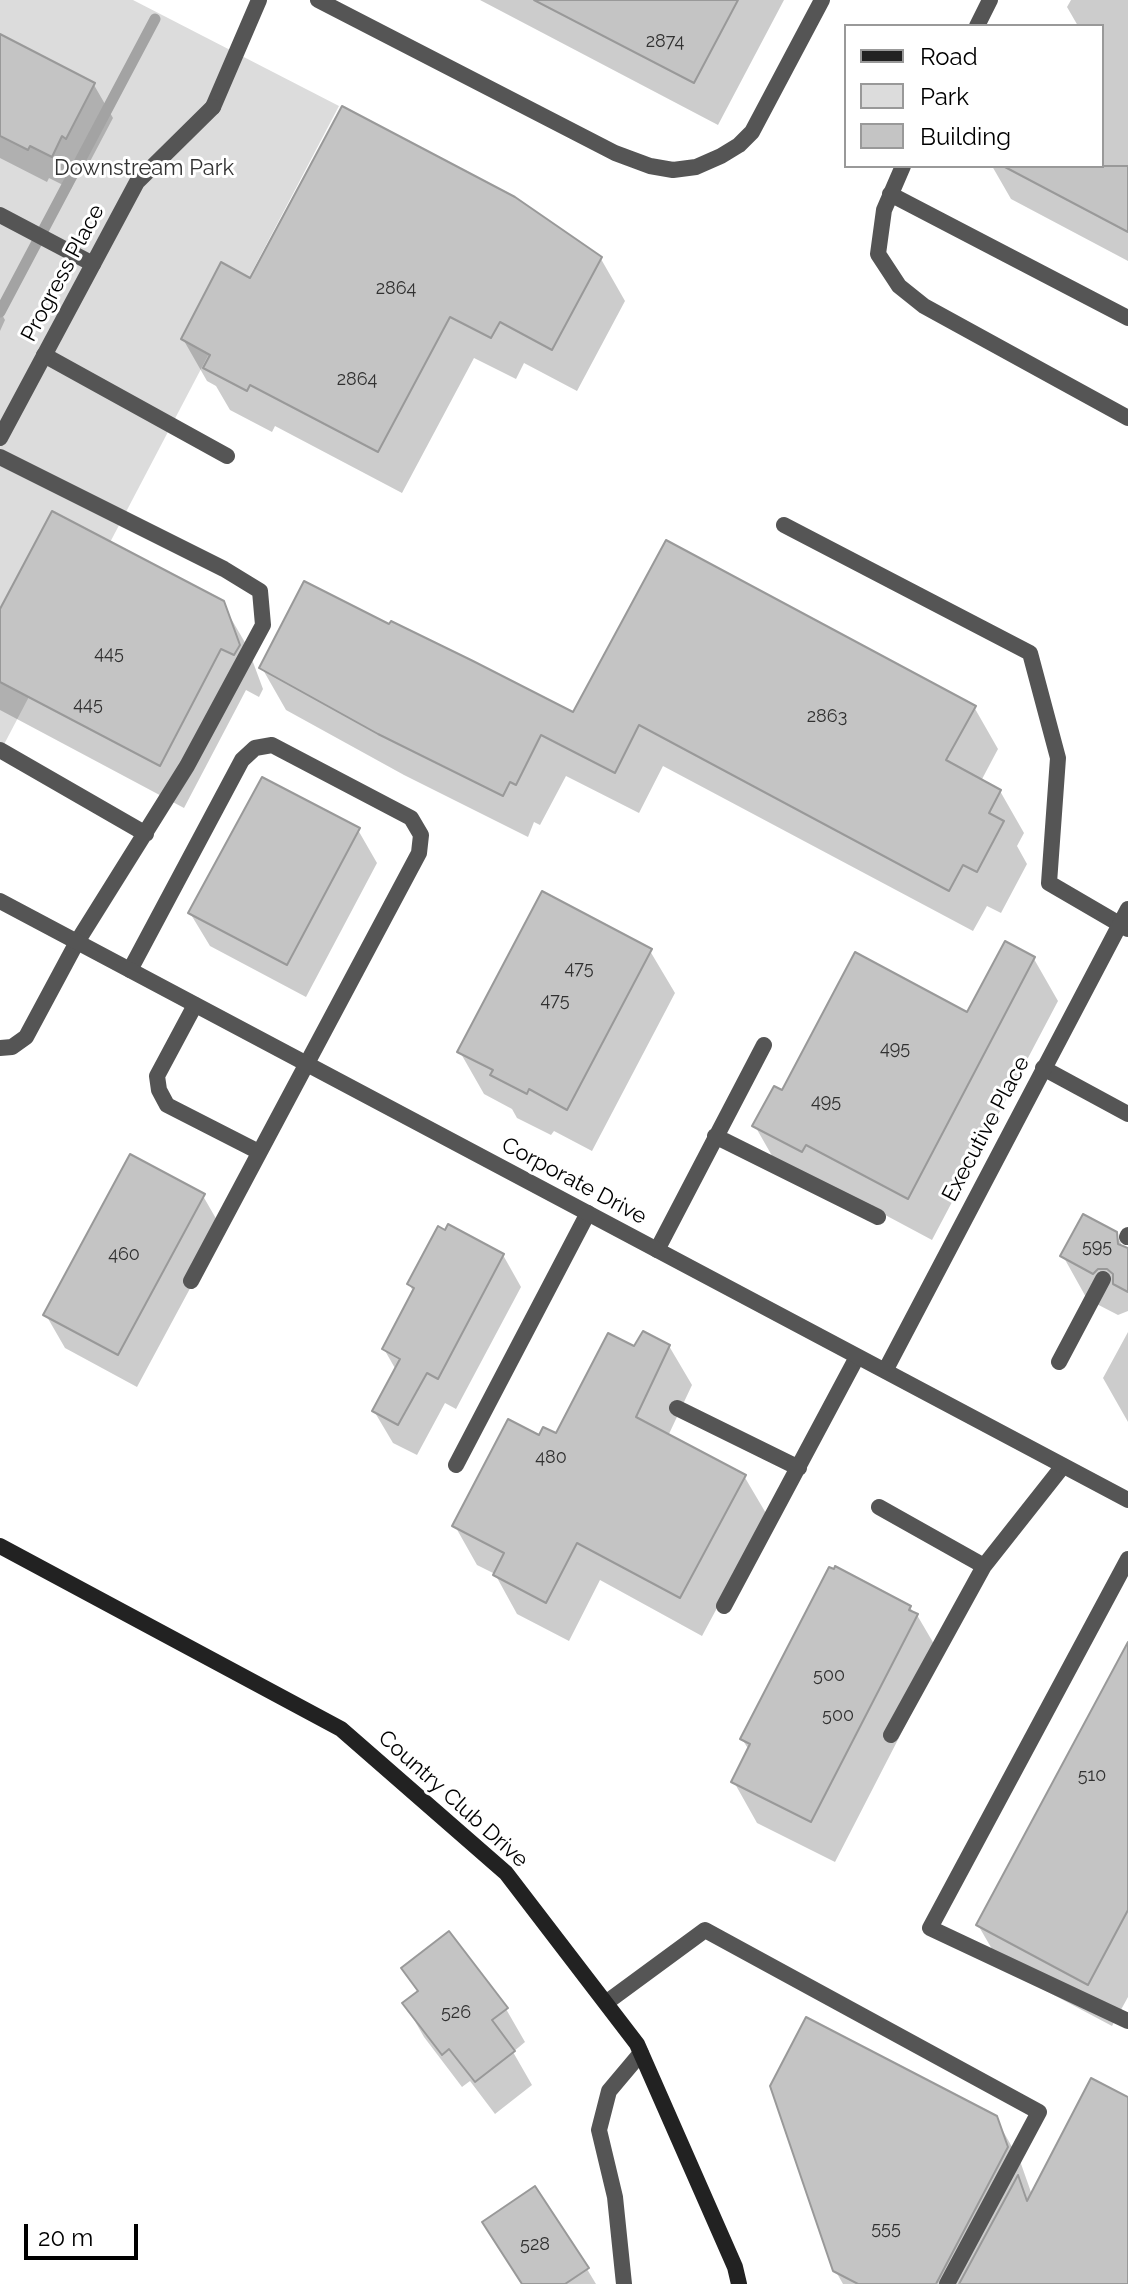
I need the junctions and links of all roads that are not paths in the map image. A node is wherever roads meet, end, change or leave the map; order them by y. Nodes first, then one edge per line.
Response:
1 (259, 0) edge
2 (318, 0) edge
3 (822, 0) edge
4 (990, 0) edge
5 (978, 24) edge
6 (902, 168) edge
7 (890, 194) junction
8 (0, 215) edge
9 (93, 264) junction
10 (1128, 318) edge
11 (44, 355) junction
12 (1128, 418) edge
13 (0, 438) edge
14 (227, 456) dead end
15 (0, 457) edge
16 (784, 525) dead end
17 (0, 750) edge
18 (146, 834) junction
19 (0, 901) edge
20 (1128, 909) edge
21 (1124, 927) edge
22 (77, 942) junction
23 (130, 970) junction
24 (195, 1005) junction
25 (764, 1045) dead end
26 (0, 1048) edge
27 (306, 1064) junction
28 (1043, 1068) junction
29 (1128, 1114) edge
30 (715, 1136) junction
31 (259, 1152) junction
32 (588, 1213) junction
33 (878, 1217) dead end
34 (657, 1250) junction
35 (1103, 1279) dead end
36 (191, 1281) dead end
37 (857, 1357) junction
38 (1059, 1362) dead end
39 (885, 1371) junction
40 (677, 1408) dead end
41 (456, 1465) dead end
42 (1063, 1466) junction
43 (799, 1468) junction
44 (1128, 1500) edge
45 (879, 1507) dead end
46 (0, 1546) edge
47 (1128, 1559) edge
48 (984, 1566) junction
49 (724, 1606) dead end
50 (891, 1735) dead end
51 (607, 2002) junction
52 (1128, 2021) edge
53 (641, 2053) junction
54 (624, 2284) edge
55 (739, 2284) edge
56 (947, 2284) edge

1 - 9 street, Progress Place
2 - 3 street
4 - 5 street
6 - 7 street
7 - 10 street
7 - 12 street
8 - 9 street
9 - 11 street, Progress Place
11 - 13 street, Progress Place
11 - 14 street
15 - 18 street
16 - 21 street
17 - 18 street
18 - 22 street
19 - 22 street, Corporate Drive
20 - 21 street, Executive Place
21 - 28 street, Executive Place
22 - 23 street, Corporate Drive
22 - 26 street
23 - 24 street, Corporate Drive
23 - 27 street
24 - 27 street, Corporate Drive
24 - 31 street
25 - 30 street
27 - 31 street
27 - 32 street, Corporate Drive
28 - 29 street
28 - 39 street, Executive Place
30 - 33 street
30 - 34 street
31 - 36 street
32 - 34 street, Corporate Drive
32 - 41 street
34 - 37 street, Corporate Drive
35 - 38 street
37 - 39 street, Corporate Drive
37 - 43 street
39 - 42 street, Corporate Drive
40 - 43 street
42 - 44 street, Corporate Drive
42 - 48 street
43 - 49 street
45 - 48 street
46 - 51 street, Country Club Drive
47 - 52 street
48 - 50 street
51 - 53 street, Country Club Drive
51 - 56 street
53 - 54 street
53 - 55 street, Country Club Drive

